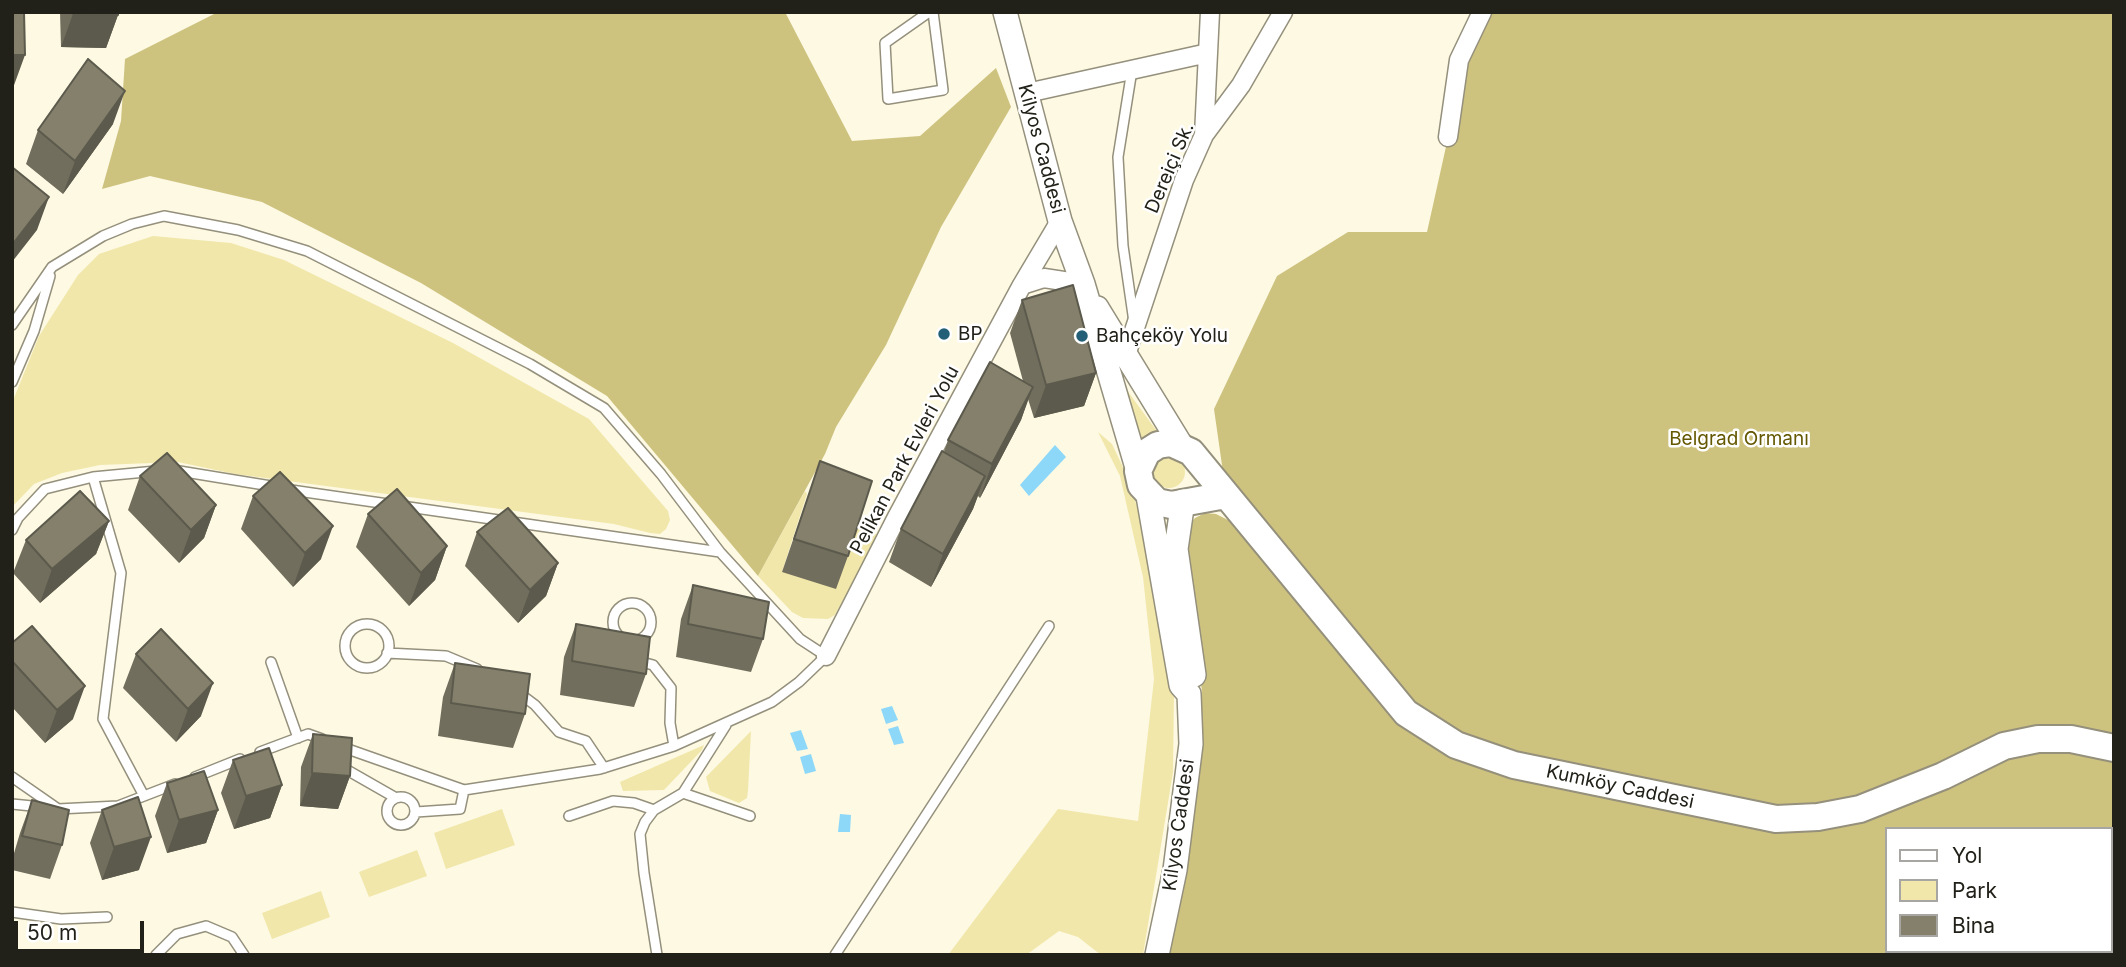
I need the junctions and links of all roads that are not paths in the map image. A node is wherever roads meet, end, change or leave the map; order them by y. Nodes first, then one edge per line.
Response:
1 (931, 12) edge
2 (1006, 12) edge
3 (1210, 12) edge
4 (1283, 12) edge
5 (1482, 12) edge
6 (1208, 53) junction
7 (1132, 70) junction
8 (1027, 93) junction
9 (1204, 135) junction
10 (1448, 137) dead end
11 (1060, 221) junction
12 (52, 267) junction
13 (1083, 284) junction
14 (1022, 285) junction
15 (12, 325) edge
16 (1135, 327) junction
17 (1126, 355) junction
18 (12, 382) edge
19 (1190, 454) junction
20 (1138, 471) junction
21 (93, 477) junction
22 (1226, 495) junction
23 (1148, 496) junction
24 (1185, 500) junction
25 (12, 530) edge
26 (720, 552) junction
27 (1049, 626) dead end
28 (619, 634) junction
29 (610, 646) edge
30 (387, 653) junction
31 (826, 656) junction
32 (626, 658) edge
33 (271, 662) dead end
34 (489, 676) edge
35 (511, 688) edge
36 (1189, 694) junction
37 (726, 725) junction
38 (298, 738) junction
39 (674, 746) junction
40 (2114, 748) edge
41 (334, 764) edge
42 (604, 768) junction
43 (12, 777) edge
44 (464, 790) junction
45 (683, 793) junction
46 (144, 796) junction
47 (396, 798) junction
48 (12, 804) edge
49 (58, 809) junction
50 (654, 810) junction
51 (416, 812) junction
52 (569, 816) dead end
53 (750, 816) dead end
54 (12, 912) edge
55 (107, 917) dead end
56 (156, 955) edge
57 (244, 955) edge
58 (657, 955) edge
59 (835, 955) edge
60 (1157, 955) edge

1 - 1 lane
2 - 8 street, Kilyos Caddesi
3 - 6 street
4 - 9 street, Dereiçi Sk.
5 - 10 street
6 - 7 street
6 - 9 street
7 - 8 street
7 - 16 lane
8 - 11 street, Kilyos Caddesi
9 - 16 street, Dereiçi Sk.
11 - 13 street, Kilyos Caddesi
11 - 14 street, Pelikan Park Evleri Yolu
12 - 15 lane
12 - 18 lane
12 - 26 lane
13 - 14 street
13 - 17 street
13 - 20 street
14 - 31 street, Pelikan Park Evleri Yolu
16 - 17 street, Dereiçi Sk.
17 - 19 street
19 - 20 main road
19 - 22 main road, Kumköy Caddesi
19 - 24 main road
20 - 23 main road
21 - 25 lane
21 - 26 lane
21 - 46 lane
22 - 24 main road
22 - 40 main road, Kumköy Caddesi
23 - 24 main road
23 - 36 street
24 - 36 street
26 - 31 lane
27 - 59 lane
28 - 28 lane
28 - 29 lane
30 - 30 lane
30 - 34 lane
31 - 37 lane
32 - 39 lane
33 - 38 lane
35 - 42 lane
36 - 60 street, Kilyos Caddesi
37 - 39 lane
37 - 45 lane
38 - 44 lane
38 - 46 lane
39 - 42 lane
41 - 47 lane
42 - 44 lane
43 - 49 lane
44 - 51 lane
45 - 50 lane
45 - 53 lane
46 - 49 lane
47 - 51 lane
47 - 51 lane
48 - 49 lane
50 - 52 lane
50 - 58 lane
54 - 55 lane
56 - 57 lane

